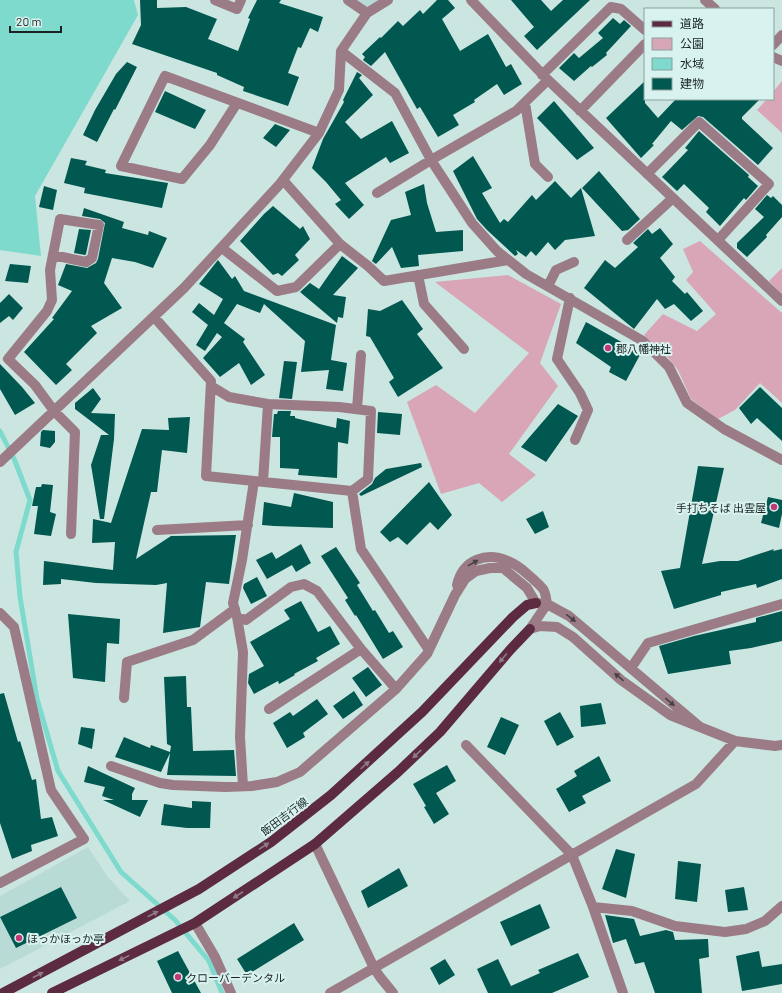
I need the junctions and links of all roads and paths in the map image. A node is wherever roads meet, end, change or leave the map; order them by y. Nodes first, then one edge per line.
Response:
1 (215, 0) edge
2 (242, 0) edge
3 (348, 0) edge
4 (388, 0) edge
5 (470, 0) edge
6 (705, 0) edge
7 (714, 8) edge
8 (367, 13) junction
9 (644, 29) edge
10 (782, 35) edge
11 (774, 44) edge
12 (644, 45) edge
13 (341, 51) junction
14 (545, 78) junction
15 (237, 103) junction
16 (524, 103) junction
17 (580, 111) junction
18 (319, 133) junction
19 (431, 160) junction
20 (648, 174) junction
21 (548, 177) dead end
22 (283, 180) junction
23 (377, 192) dead end
24 (673, 198) junction
25 (627, 240) dead end
26 (718, 240) junction
27 (340, 244) junction
28 (222, 248) junction
29 (53, 255) junction
30 (508, 260) junction
31 (574, 262) dead end
32 (418, 275) junction
33 (548, 286) junction
34 (570, 298) junction
35 (782, 301) edge
36 (154, 317) junction
37 (464, 349) dead end
38 (361, 355) dead end
39 (211, 386) junction
40 (268, 404) junction
41 (357, 409) junction
42 (54, 411) junction
43 (574, 440) dead end
44 (1, 460) edge
45 (782, 460) edge
46 (258, 482) junction
47 (352, 491) junction
48 (248, 525) junction
49 (157, 530) dead end
50 (71, 534) dead end
51 (455, 595) junction
52 (536, 603) junction
53 (547, 604) junction
54 (782, 604) edge
55 (0, 613) edge
56 (236, 613) junction
57 (530, 629) junction
58 (361, 649) junction
59 (429, 650) junction
60 (631, 668) junction
61 (396, 689) junction
62 (124, 698) dead end
63 (269, 709) dead end
64 (699, 726) junction
65 (735, 741) junction
66 (466, 745) dead end
67 (782, 745) edge
68 (110, 766) dead end
69 (243, 786) junction
70 (315, 844) junction
71 (572, 855) junction
72 (0, 883) edge
73 (782, 906) edge
74 (593, 908) junction
75 (195, 923) junction
76 (374, 968) junction
77 (3, 993) edge
78 (52, 993) edge
79 (231, 993) edge
80 (330, 993) edge
81 (393, 993) edge
82 (623, 993) edge

1 - 2 street
3 - 8 street
4 - 8 street
5 - 14 street
6 - 7 street
8 - 13 street
9 - 14 street
10 - 11 street
12 - 17 street
13 - 18 street
13 - 19 street
14 - 16 street
14 - 17 street
15 - 15 street
15 - 18 street
16 - 19 street
16 - 21 street
17 - 20 street
18 - 22 street
19 - 23 street
19 - 30 street
20 - 24 street
20 - 26 street
22 - 27 street
22 - 28 street
24 - 25 street
24 - 26 street
26 - 35 street
27 - 28 street
27 - 32 street
28 - 36 street
29 - 29 street
29 - 42 street
30 - 32 street
30 - 33 street
31 - 33 street
32 - 37 street
33 - 34 street
34 - 43 street
34 - 45 street
36 - 39 street
36 - 42 street
38 - 41 street
39 - 40 street
39 - 46 street
40 - 41 street
40 - 46 street
41 - 47 street
42 - 44 street
42 - 50 street
46 - 47 street
46 - 48 street
47 - 59 street
48 - 49 street
48 - 56 street
51 - 52 street
51 -> 53 street
51 - 59 street
52 - 53 street
77 -> 52 main road, 飯田吉行線
53 - 57 street
53 -> 60 street
54 - 60 street
55 - 72 street
56 - 58 street
56 - 62 street
56 - 69 street
64 -> 57 street
57 -> 70 main road
58 - 61 street
58 - 63 street
59 - 61 street
60 -> 64 street
61 - 69 street
64 - 65 street
65 - 67 street
65 - 71 street
66 - 71 street
68 - 69 street
70 -> 75 main road
70 - 76 street
71 - 74 street
71 - 76 street
73 - 74 street
74 - 82 street
75 -> 78 main road
75 - 79 street
76 - 80 street
76 - 81 street

